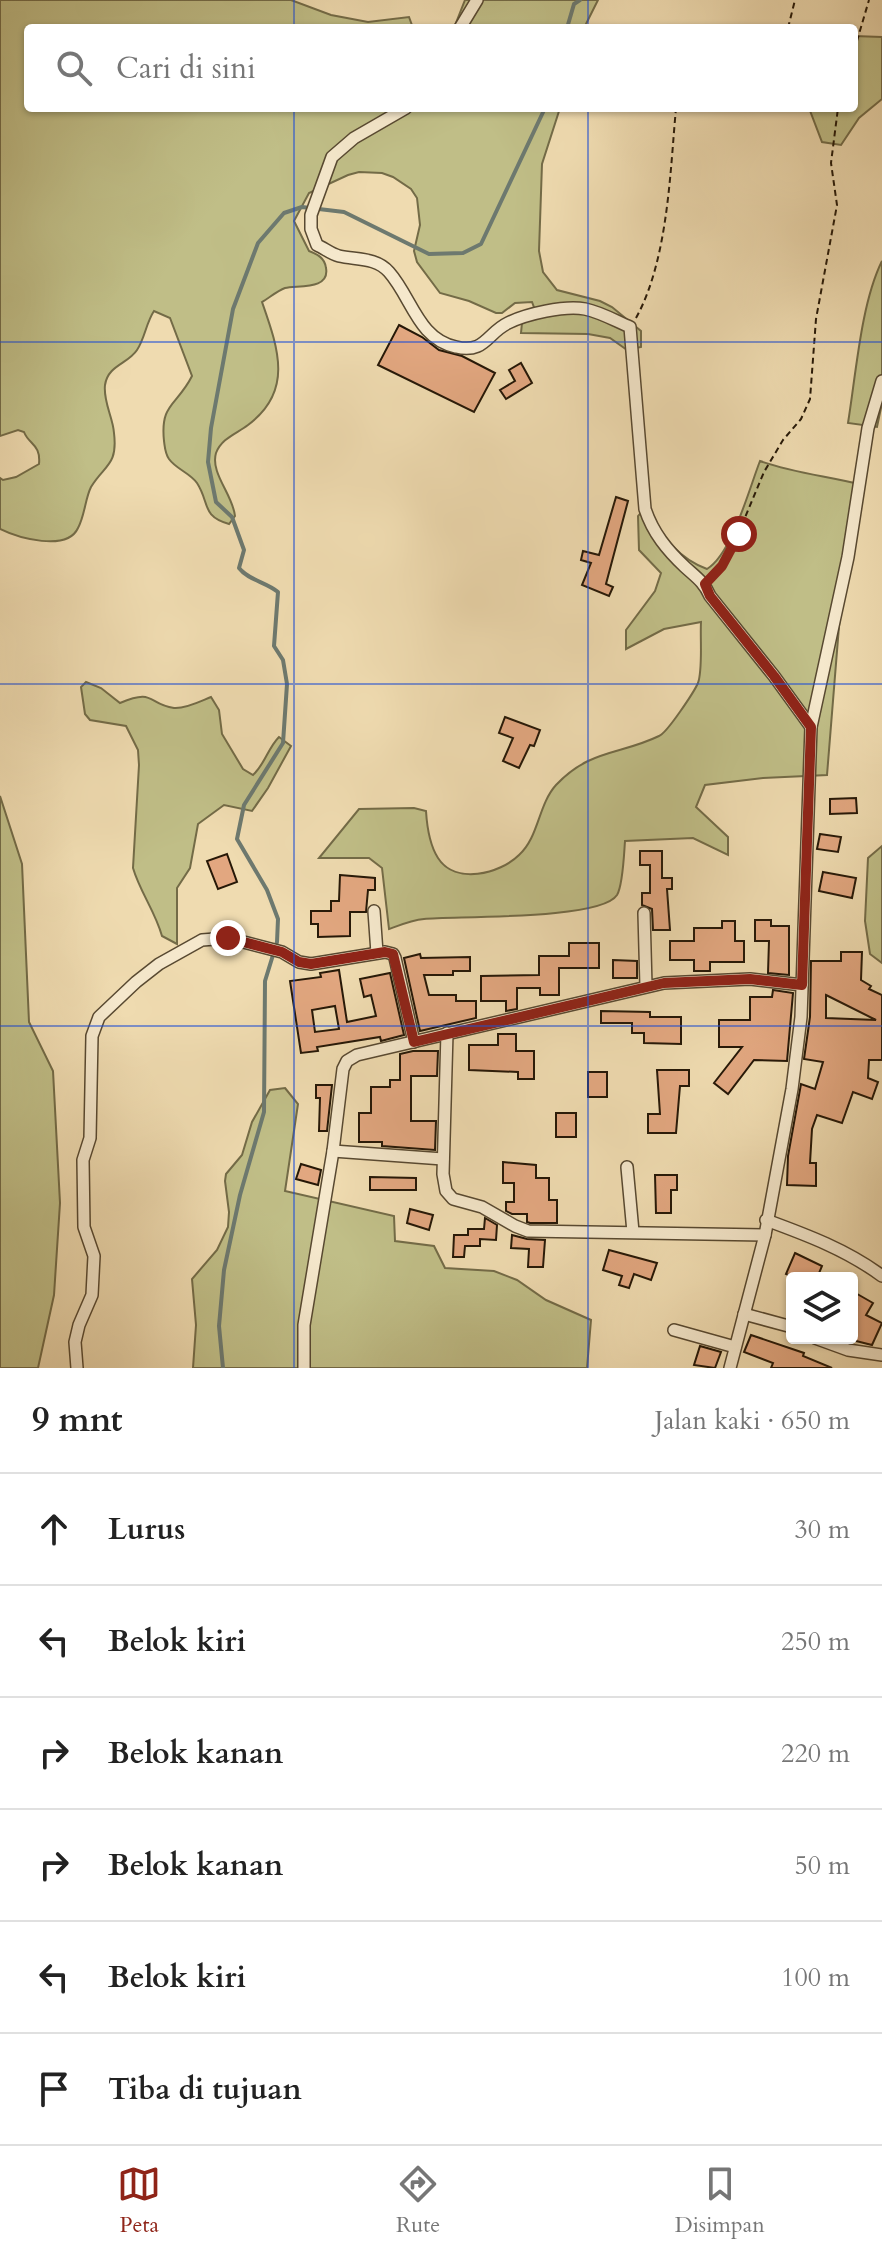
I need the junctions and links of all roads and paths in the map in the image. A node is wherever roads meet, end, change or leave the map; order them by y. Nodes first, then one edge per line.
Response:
1 (477, 0) edge
2 (795, 0) edge
3 (869, 0) edge
4 (462, 24) edge
5 (789, 24) edge
6 (858, 37) edge
7 (399, 112) edge
8 (676, 112) edge
9 (837, 112) edge
10 (630, 327) junction
11 (882, 381) edge
12 (705, 584) junction
13 (811, 727) junction
14 (374, 911) dead end
15 (644, 913) dead end
16 (377, 953) junction
17 (802, 985) junction
18 (646, 986) junction
19 (447, 1033) junction
20 (414, 1042) junction
21 (333, 1151) junction
22 (443, 1159) junction
23 (627, 1167) dead end
24 (766, 1220) junction
25 (633, 1232) junction
26 (765, 1235) junction
27 (882, 1276) edge
28 (744, 1314) junction
29 (786, 1325) edge
30 (674, 1330) dead end
31 (832, 1344) edge
32 (735, 1347) junction
33 (882, 1355) edge
34 (77, 1368) edge
35 (304, 1368) edge
36 (730, 1368) edge

1 - 4 street
2 - 5 path
3 - 6 path
7 - 10 street
8 - 10 path
9 - 12 path
10 - 12 street
11 - 13 street
12 - 13 street
13 - 17 street
14 - 16 street
15 - 18 street
16 - 20 street
16 - 34 street
17 - 18 street
17 - 24 street
18 - 19 street
19 - 20 street
19 - 22 street
20 - 21 street
21 - 22 street
21 - 35 street
22 - 25 street
23 - 25 street
24 - 26 street
24 - 27 street
25 - 26 street
26 - 28 street
28 - 29 street
28 - 32 street
30 - 32 street
31 - 33 street
32 - 36 street

